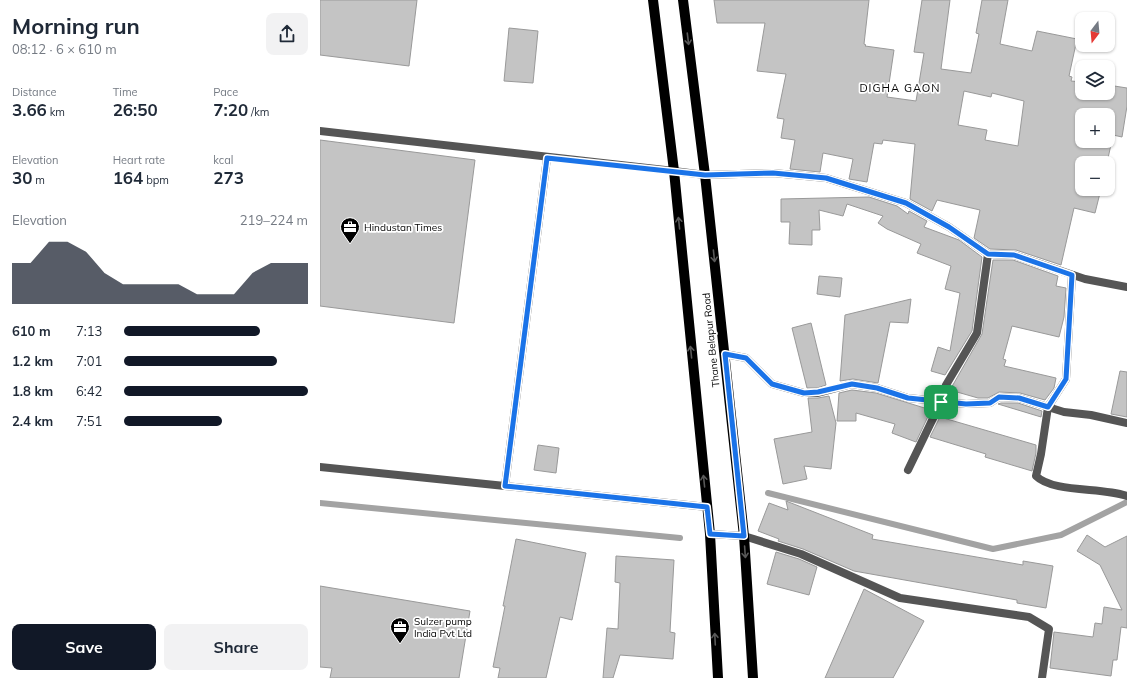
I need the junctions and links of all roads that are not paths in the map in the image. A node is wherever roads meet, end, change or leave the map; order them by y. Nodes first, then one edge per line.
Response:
1 (653, 0) edge
2 (683, 0) edge
3 (320, 131) edge
4 (547, 158) junction
5 (674, 171) junction
6 (705, 175) junction
7 (988, 254) junction
8 (1072, 275) junction
9 (1127, 287) edge
10 (725, 354) junction
11 (941, 402) junction
12 (1048, 407) junction
13 (1127, 423) edge
14 (320, 466) edge
15 (908, 470) dead end
16 (505, 486) junction
17 (1126, 495) edge
18 (707, 507) junction
19 (710, 534) junction
20 (744, 536) junction
21 (718, 678) edge
22 (753, 678) edge
23 (1042, 678) edge

1 - 5 main road, Thane Belapur Road
2 -> 6 main road, Thane Belapur Road
3 - 4 street
4 - 5 street
4 - 16 street
5 - 6 street
18 -> 5 main road, Thane Belapur Road
6 - 7 street
6 -> 10 main road, Thane Belapur Road
7 - 8 street
7 - 11 street
8 - 9 street
8 - 12 street
10 - 11 street
10 - 20 main road, Thane Belapur Road
11 - 12 street
11 - 15 street
12 - 13 street
12 - 17 street
14 - 16 street
16 - 18 street
18 - 19 main road, Thane Belapur Road
19 - 20 street
21 -> 19 main road, Thane Belapur Road
20 -> 22 main road, Thane Belapur Road
20 - 23 street

